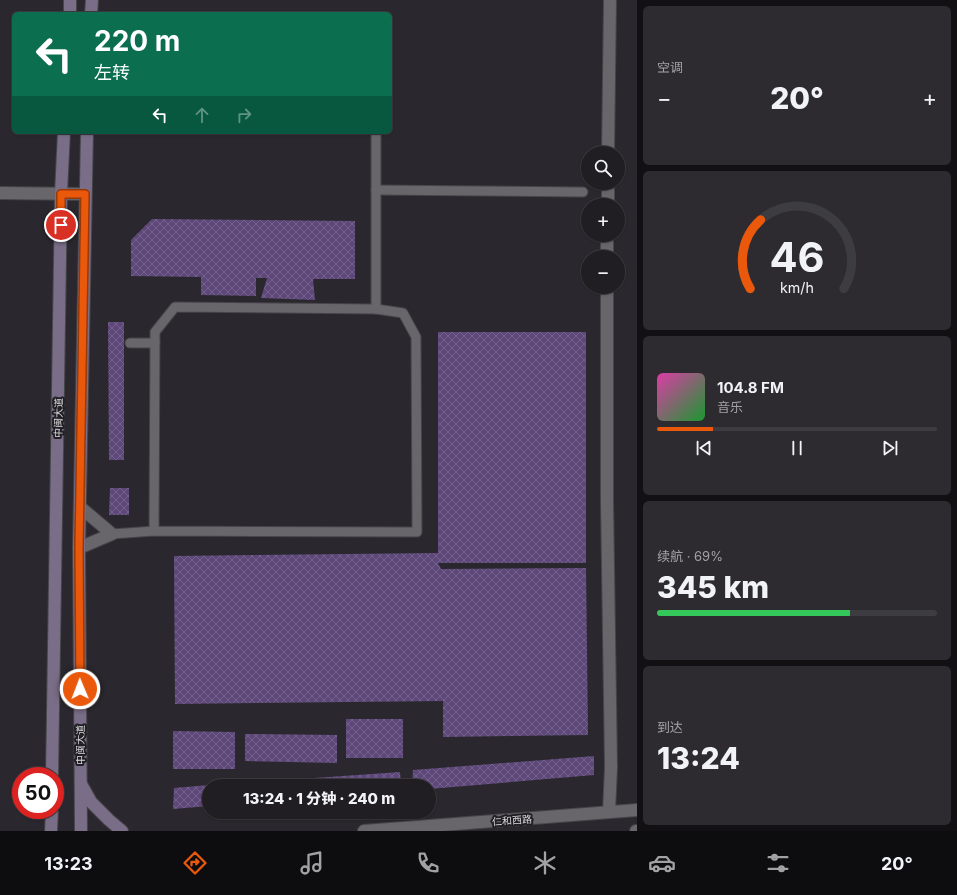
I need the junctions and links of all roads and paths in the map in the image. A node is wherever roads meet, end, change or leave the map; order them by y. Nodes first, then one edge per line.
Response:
1 (70, 0) edge
2 (92, 0) edge
3 (610, 0) edge
4 (70, 12) edge
5 (91, 12) edge
6 (64, 134) edge
7 (87, 134) edge
8 (376, 134) edge
9 (608, 146) edge
10 (376, 190) junction
11 (583, 192) dead end
12 (0, 193) edge
13 (61, 194) junction
14 (85, 194) junction
15 (607, 294) edge
16 (376, 309) junction
17 (130, 342) dead end
18 (154, 343) junction
19 (80, 507) junction
20 (154, 531) junction
21 (112, 534) junction
22 (79, 548) junction
23 (52, 767) edge
24 (80, 782) junction
25 (637, 810) edge
26 (609, 812) junction
27 (52, 819) edge
28 (51, 831) edge
29 (81, 831) edge
30 (122, 831) edge
31 (364, 831) edge

1 - 4 main road
2 - 5 main road
3 - 9 street
6 - 13 main road, 中闽大道
7 - 14 main road, 中闽大道
8 - 10 lane
10 - 11 lane
10 - 16 lane
12 - 13 street
13 - 14 street
13 - 23 main road, 中闽大道
14 - 19 main road, 中闽大道
15 - 26 street
16 - 18 lane
16 - 20 lane
17 - 18 lane
18 - 20 lane
19 - 21 street
19 - 22 main road, 中闽大道
20 - 21 lane
21 - 22 street
22 - 24 main road, 中闽大道
24 - 29 main road, 中闽大道
24 - 30 main road
25 - 26 street, 仁和西路
26 - 31 street, 仁和西路
27 - 28 main road

